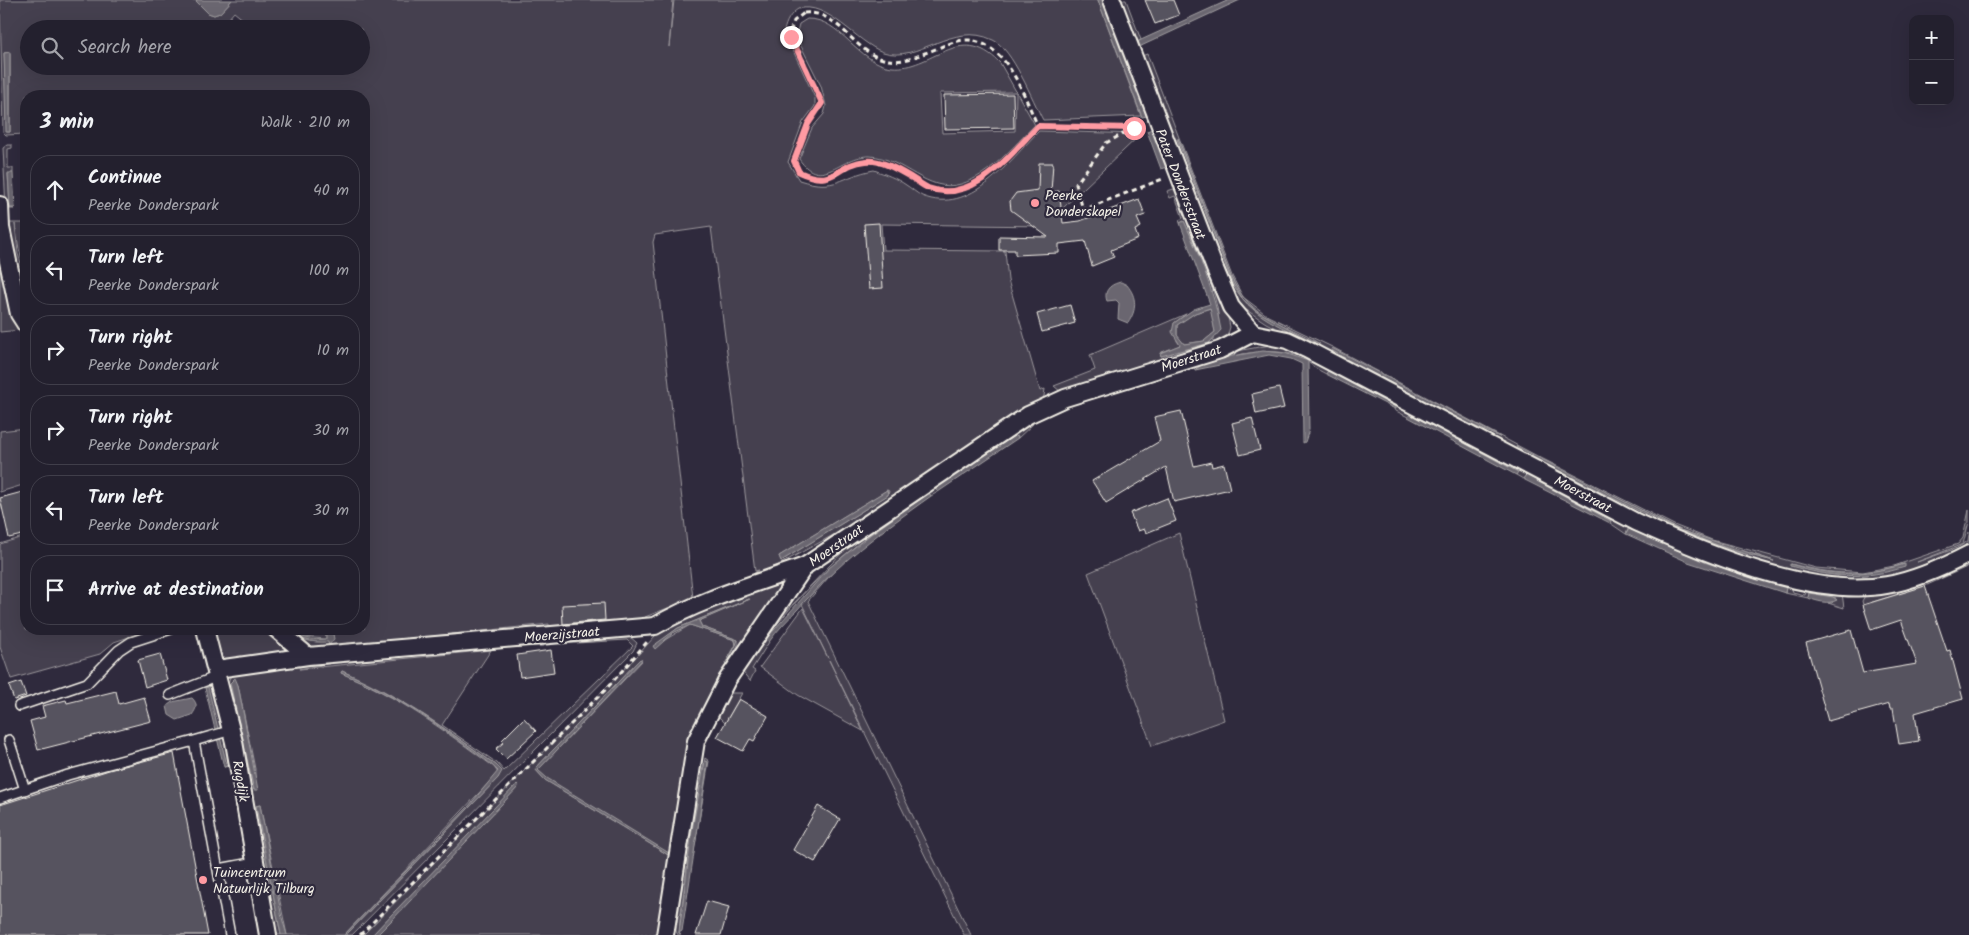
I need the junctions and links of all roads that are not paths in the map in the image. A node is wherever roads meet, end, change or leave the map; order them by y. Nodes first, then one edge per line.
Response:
1 (1112, 0) edge
2 (0, 205) edge
3 (20, 316) edge
4 (1253, 333) junction
5 (1969, 554) edge
6 (805, 566) junction
7 (152, 635) edge
8 (207, 635) edge
9 (283, 635) edge
10 (308, 656) junction
11 (217, 673) junction
12 (170, 695) dead end
13 (19, 706) dead end
14 (232, 730) junction
15 (9, 740) dead end
16 (194, 741) junction
17 (25, 790) junction
18 (0, 798) edge
19 (256, 862) junction
20 (219, 869) junction
21 (230, 935) edge
22 (268, 935) edge
23 (665, 935) edge

1 - 4 street, Pater Dondersstraat
2 - 3 street
4 - 5 street, Moerstraat
4 - 6 street, Moerstraat
6 - 10 street, Moerzijstraat
6 - 23 street, Moerstraat
7 - 13 lane
8 - 11 street, Rugdijk
9 - 10 street
10 - 11 street, Moerzijstraat
11 - 12 lane
11 - 14 street, Rugdijk
14 - 16 lane
14 - 19 street, Rugdijk
15 - 17 lane
16 - 17 lane
16 - 20 lane
17 - 18 lane
19 - 20 lane
19 - 22 street, Rugdijk
20 - 21 lane

